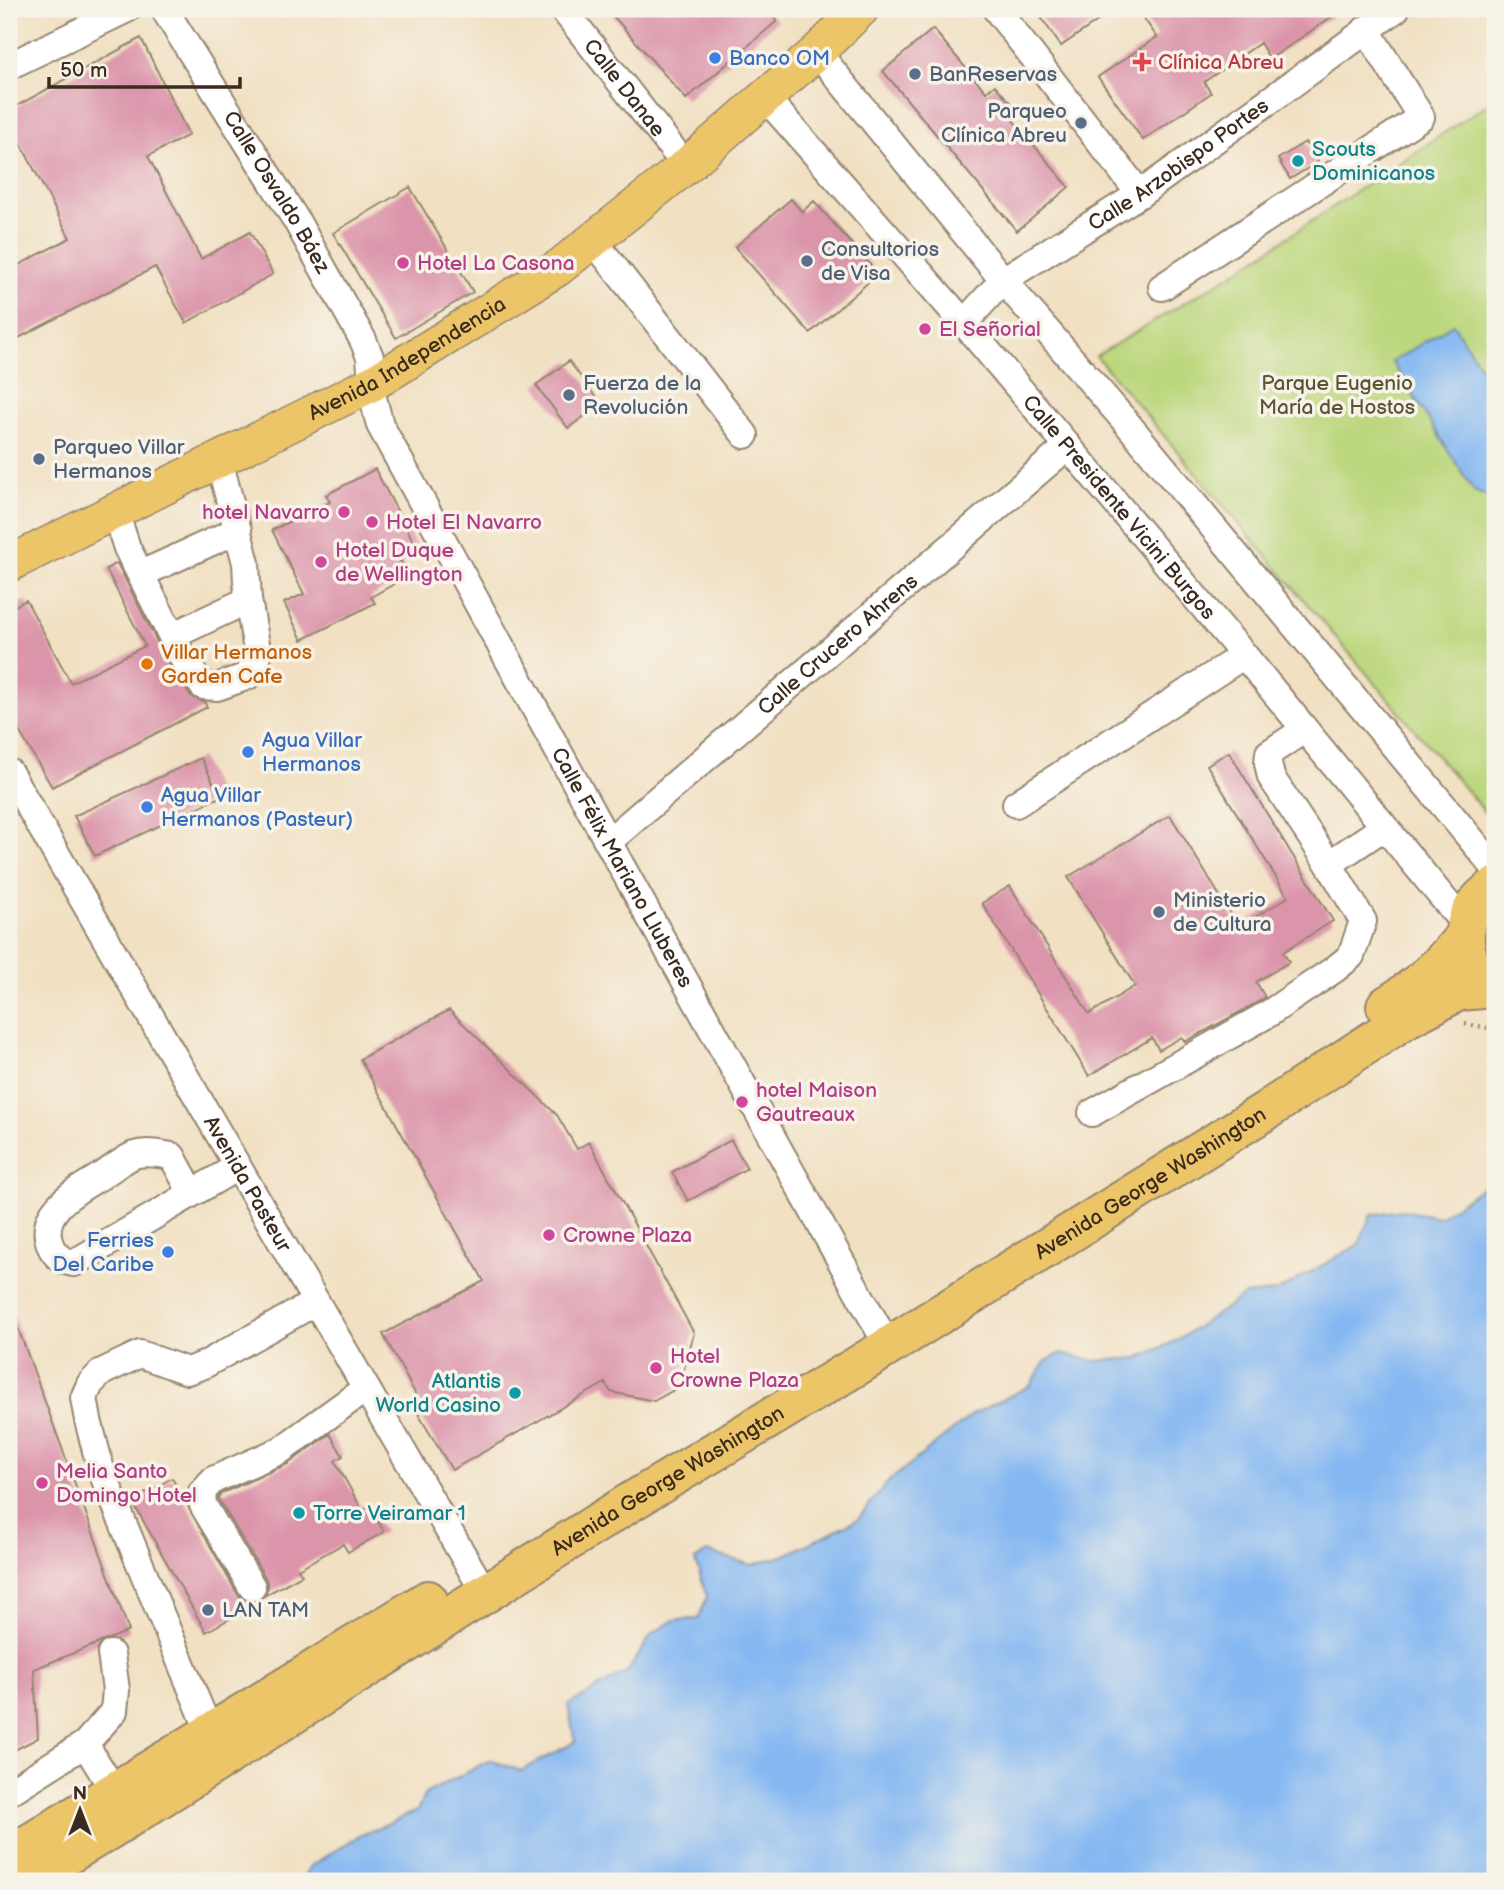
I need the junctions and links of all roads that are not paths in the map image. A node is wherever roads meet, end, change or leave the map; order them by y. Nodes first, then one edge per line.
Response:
1 (128, 9) edge
2 (164, 9) edge
3 (563, 9) edge
4 (861, 9) edge
5 (996, 9) edge
6 (1396, 9) edge
7 (1366, 29) junction
8 (817, 52) junction
9 (9, 66) edge
10 (765, 97) junction
11 (686, 166) junction
12 (1140, 194) junction
13 (593, 240) junction
14 (1003, 280) junction
15 (1161, 287) dead end
16 (964, 323) junction
17 (373, 383) junction
18 (745, 435) dead end
19 (1068, 446) junction
20 (219, 460) junction
21 (116, 511) junction
22 (237, 530) junction
23 (9, 564) edge
24 (141, 574) junction
25 (248, 600) junction
26 (172, 636) junction
27 (1244, 656) junction
28 (1304, 730) junction
29 (9, 772) edge
30 (1016, 804) dead end
31 (1384, 827) junction
32 (608, 842) junction
33 (1329, 864) junction
34 (1495, 868) edge
35 (1495, 887) edge
36 (1465, 930) junction
37 (1495, 988) edge
38 (1092, 1112) dead end
39 (237, 1167) junction
40 (192, 1193) junction
41 (316, 1302) junction
42 (883, 1337) junction
43 (365, 1389) junction
44 (479, 1584) junction
45 (253, 1587) dead end
46 (111, 1654) dead end
47 (210, 1734) junction
48 (85, 1745) junction
49 (114, 1791) junction
50 (9, 1792) edge
51 (9, 1856) edge
52 (24, 1881) edge

1 - 9 street
2 - 17 street, Calle Osvaldo Báez
3 - 11 street, Calle Danae
4 - 8 main road, Avenida Independencia
5 - 12 street
6 - 7 street, Calle Arzobispo Portes
7 - 12 street, Calle Arzobispo Portes
7 - 15 street
8 - 10 main road, Avenida Independencia
8 - 14 street
10 - 11 main road, Avenida Independencia
10 - 16 street, Calle Presidente Vicini Burgos
11 - 13 main road, Avenida Independencia
12 - 14 street, Calle Arzobispo Portes
13 - 17 main road, Avenida Independencia
13 - 18 street
14 - 16 street, Calle Arzobispo Portes
14 - 34 street
16 - 19 street, Calle Presidente Vicini Burgos
17 - 20 main road, Avenida Independencia
17 - 32 street, Calle Félix Mariano Lluberes
19 - 27 street, Calle Presidente Vicini Burgos
19 - 32 street, Calle Crucero Ahrens
20 - 21 main road, Avenida Independencia
20 - 22 street
21 - 23 main road, Avenida Independencia
21 - 24 street
22 - 24 street
22 - 25 street
24 - 26 street
25 - 26 street
25 - 26 street
27 - 28 street, Calle Presidente Vicini Burgos
27 - 30 street
28 - 31 street, Calle Presidente Vicini Burgos
28 - 33 street
29 - 39 street, Avenida Pasteur
31 - 33 street
31 - 36 street, Calle Presidente Vicini Burgos
32 - 42 street, Calle Félix Mariano Lluberes
33 - 38 street
35 - 36 highway, Avenida George Washington
36 - 37 highway
36 - 42 highway, Avenida George Washington
37 - 42 highway, Avenida George Washington
39 - 40 street
39 - 41 street, Avenida Pasteur
40 - 40 street
41 - 43 street, Avenida Pasteur
41 - 47 street
42 - 44 highway, Avenida George Washington
43 - 44 street, Avenida Pasteur
43 - 45 street
44 - 47 highway, Avenida George Washington
44 - 52 highway, Avenida George Washington
46 - 48 street
47 - 49 highway, Avenida George Washington
48 - 49 street
48 - 50 street
49 - 51 highway, Avenida George Washington

